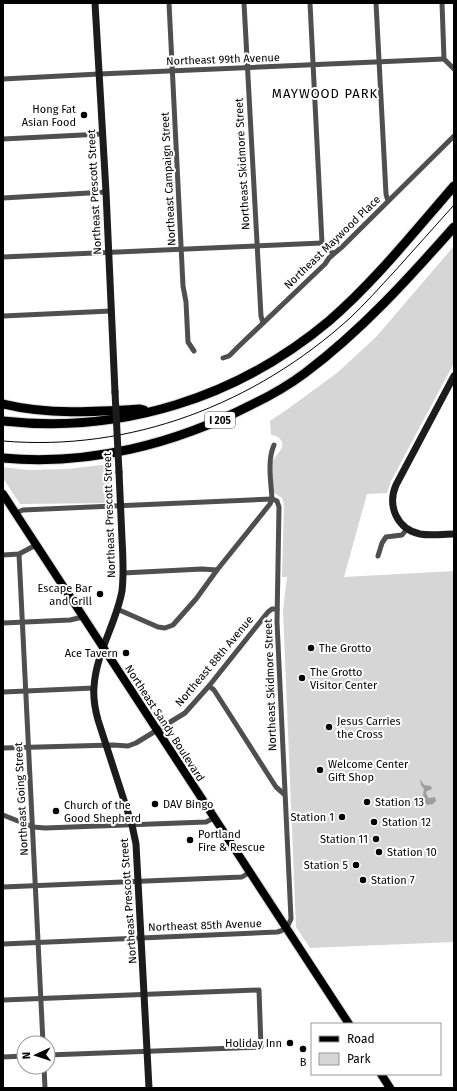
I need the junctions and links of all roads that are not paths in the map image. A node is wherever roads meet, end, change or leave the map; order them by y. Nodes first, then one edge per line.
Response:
1 (95, 3) edge
2 (169, 3) edge
3 (244, 3) edge
4 (310, 3) edge
5 (376, 3) edge
6 (442, 3) edge
7 (444, 59) junction
8 (379, 62) junction
9 (313, 65) junction
10 (248, 68) junction
11 (454, 69) edge
12 (173, 71) junction
13 (99, 74) junction
14 (3, 79) edge
15 (102, 134) junction
16 (454, 136) edge
17 (3, 139) edge
18 (454, 186) edge
19 (106, 192) junction
20 (3, 198) edge
21 (388, 201) junction
22 (454, 227) edge
23 (322, 243) junction
24 (257, 245) junction
25 (182, 249) junction
26 (108, 252) junction
27 (333, 253) junction
28 (3, 257) edge
29 (111, 311) junction
30 (3, 316) edge
31 (263, 322) junction
32 (194, 351) dead end
33 (223, 358) dead end
34 (454, 376) edge
35 (3, 404) edge
36 (151, 412) junction
37 (3, 421) edge
38 (274, 445) dead end
39 (3, 458) edge
40 (3, 494) edge
41 (272, 499) junction
42 (120, 505) junction
43 (16, 513) junction
44 (407, 529) junction
45 (454, 534) edge
46 (36, 545) junction
47 (19, 554) junction
48 (3, 555) edge
49 (378, 556) dead end
50 (217, 570) junction
51 (123, 573) junction
52 (117, 609) junction
53 (277, 609) junction
54 (83, 617) junction
55 (23, 622) junction
56 (3, 623) edge
57 (104, 648) junction
58 (209, 686) junction
59 (94, 688) junction
60 (26, 691) junction
61 (3, 692) edge
62 (158, 731) junction
63 (106, 745) junction
64 (28, 747) junction
65 (3, 748) edge
66 (284, 794) junction
67 (3, 815) edge
68 (214, 818) junction
69 (132, 825) junction
70 (32, 828) junction
71 (250, 872) junction
72 (139, 881) junction
73 (35, 886) junction
74 (3, 887) edge
75 (286, 928) junction
76 (142, 938) junction
77 (38, 942) junction
78 (3, 944) edge
79 (144, 995) junction
80 (41, 999) junction
81 (3, 1000) edge
82 (347, 1023) edge
83 (43, 1035) edge
84 (147, 1052) junction
85 (56, 1055) edge
86 (16, 1056) edge
87 (3, 1057) edge
88 (44, 1075) edge
89 (382, 1075) edge
90 (45, 1088) edge
91 (149, 1088) edge
92 (390, 1088) edge

1 - 13 street, Northeast Prescott Street
2 - 12 street, Northeast Campaign Street
3 - 10 street, Northeast Skidmore Street
4 - 9 street
5 - 8 street
6 - 7 street
7 - 8 street, Northeast 99th Avenue
7 - 11 street
8 - 9 street, Northeast 99th Avenue
8 - 21 street
9 - 10 street, Northeast 99th Avenue
9 - 23 street
10 - 12 street, Northeast 99th Avenue
10 - 24 street, Northeast Skidmore Street
12 - 13 street, Northeast 99th Avenue
12 - 25 street, Northeast Campaign Street
13 - 14 street, Northeast 99th Avenue
13 - 15 street, Northeast Prescott Street
15 - 17 street
15 - 19 street, Northeast Prescott Street
16 - 21 street, Northeast Maywood Place
18 - 36 highway, I 205
19 - 20 street
19 - 26 street, Northeast Prescott Street
21 - 27 street, Northeast Maywood Place
22 - 39 highway, I 205
23 - 24 street
23 - 27 street
24 - 25 street
24 - 31 street, Northeast Skidmore Street
25 - 26 street
25 - 32 street, Northeast Campaign Street
26 - 28 street
26 - 29 street, Northeast Prescott Street
27 - 31 street, Northeast Maywood Place
29 - 30 street
29 - 42 street, Northeast Prescott Street, bridge
31 - 33 street, Northeast Maywood Place
34 - 44 street
35 - 36 highway
36 - 37 highway, I 205
38 - 41 street, Northeast Skidmore Street
40 - 43 main road, Northeast Sandy Boulevard
41 - 42 street
41 - 50 street
41 - 53 street, Northeast Skidmore Street
42 - 43 street
42 - 51 street, Northeast Prescott Street
43 - 46 main road, Northeast Sandy Boulevard
44 - 45 street
44 - 49 street
46 - 47 street
46 - 54 main road, Northeast Sandy Boulevard
47 - 48 street
47 - 55 street, Northeast Going Street
50 - 51 street
50 - 52 street
51 - 52 street, Northeast Prescott Street
52 - 57 street, Northeast Prescott Street
53 - 58 street, Northeast 88th Avenue
53 - 66 street, Northeast Skidmore Street
54 - 55 street
54 - 57 main road, Northeast Sandy Boulevard
55 - 56 street
55 - 60 street, Northeast Going Street
57 - 59 street, Northeast Prescott Street
57 - 62 main road, Northeast Sandy Boulevard
58 - 62 street, Northeast 88th Avenue
58 - 66 street
59 - 60 street
59 - 63 street, Northeast Prescott Street
60 - 61 street
60 - 64 street, Northeast Going Street
62 - 63 street, Northeast 88th Avenue
62 - 68 main road, Northeast Sandy Boulevard
63 - 64 street, Northeast 88th Avenue
63 - 69 street, Northeast Prescott Street
64 - 65 street, Northeast 88th Avenue
64 - 70 street, Northeast Going Street
66 - 75 street, Northeast Skidmore Street
67 - 70 street
68 - 69 street
68 - 71 main road, Northeast Sandy Boulevard
69 - 70 street
69 - 72 street, Northeast Prescott Street
70 - 73 street, Northeast Going Street
71 - 72 street
71 - 75 main road, Northeast Sandy Boulevard
72 - 73 street
72 - 76 street, Northeast Prescott Street
73 - 74 street
73 - 77 street, Northeast Going Street
75 - 76 street, Northeast 85th Avenue
75 - 82 main road, Northeast Sandy Boulevard
76 - 77 street, Northeast 85th Avenue
76 - 79 street, Northeast Prescott Street
77 - 78 street, Northeast 85th Avenue
77 - 80 street, Northeast Going Street
79 - 80 street
79 - 84 street, Northeast Prescott Street
79 - 84 street
80 - 81 street
80 - 83 street, Northeast Going Street
84 - 85 street
84 - 91 street, Northeast Prescott Street
86 - 87 street
88 - 90 street
89 - 92 main road

